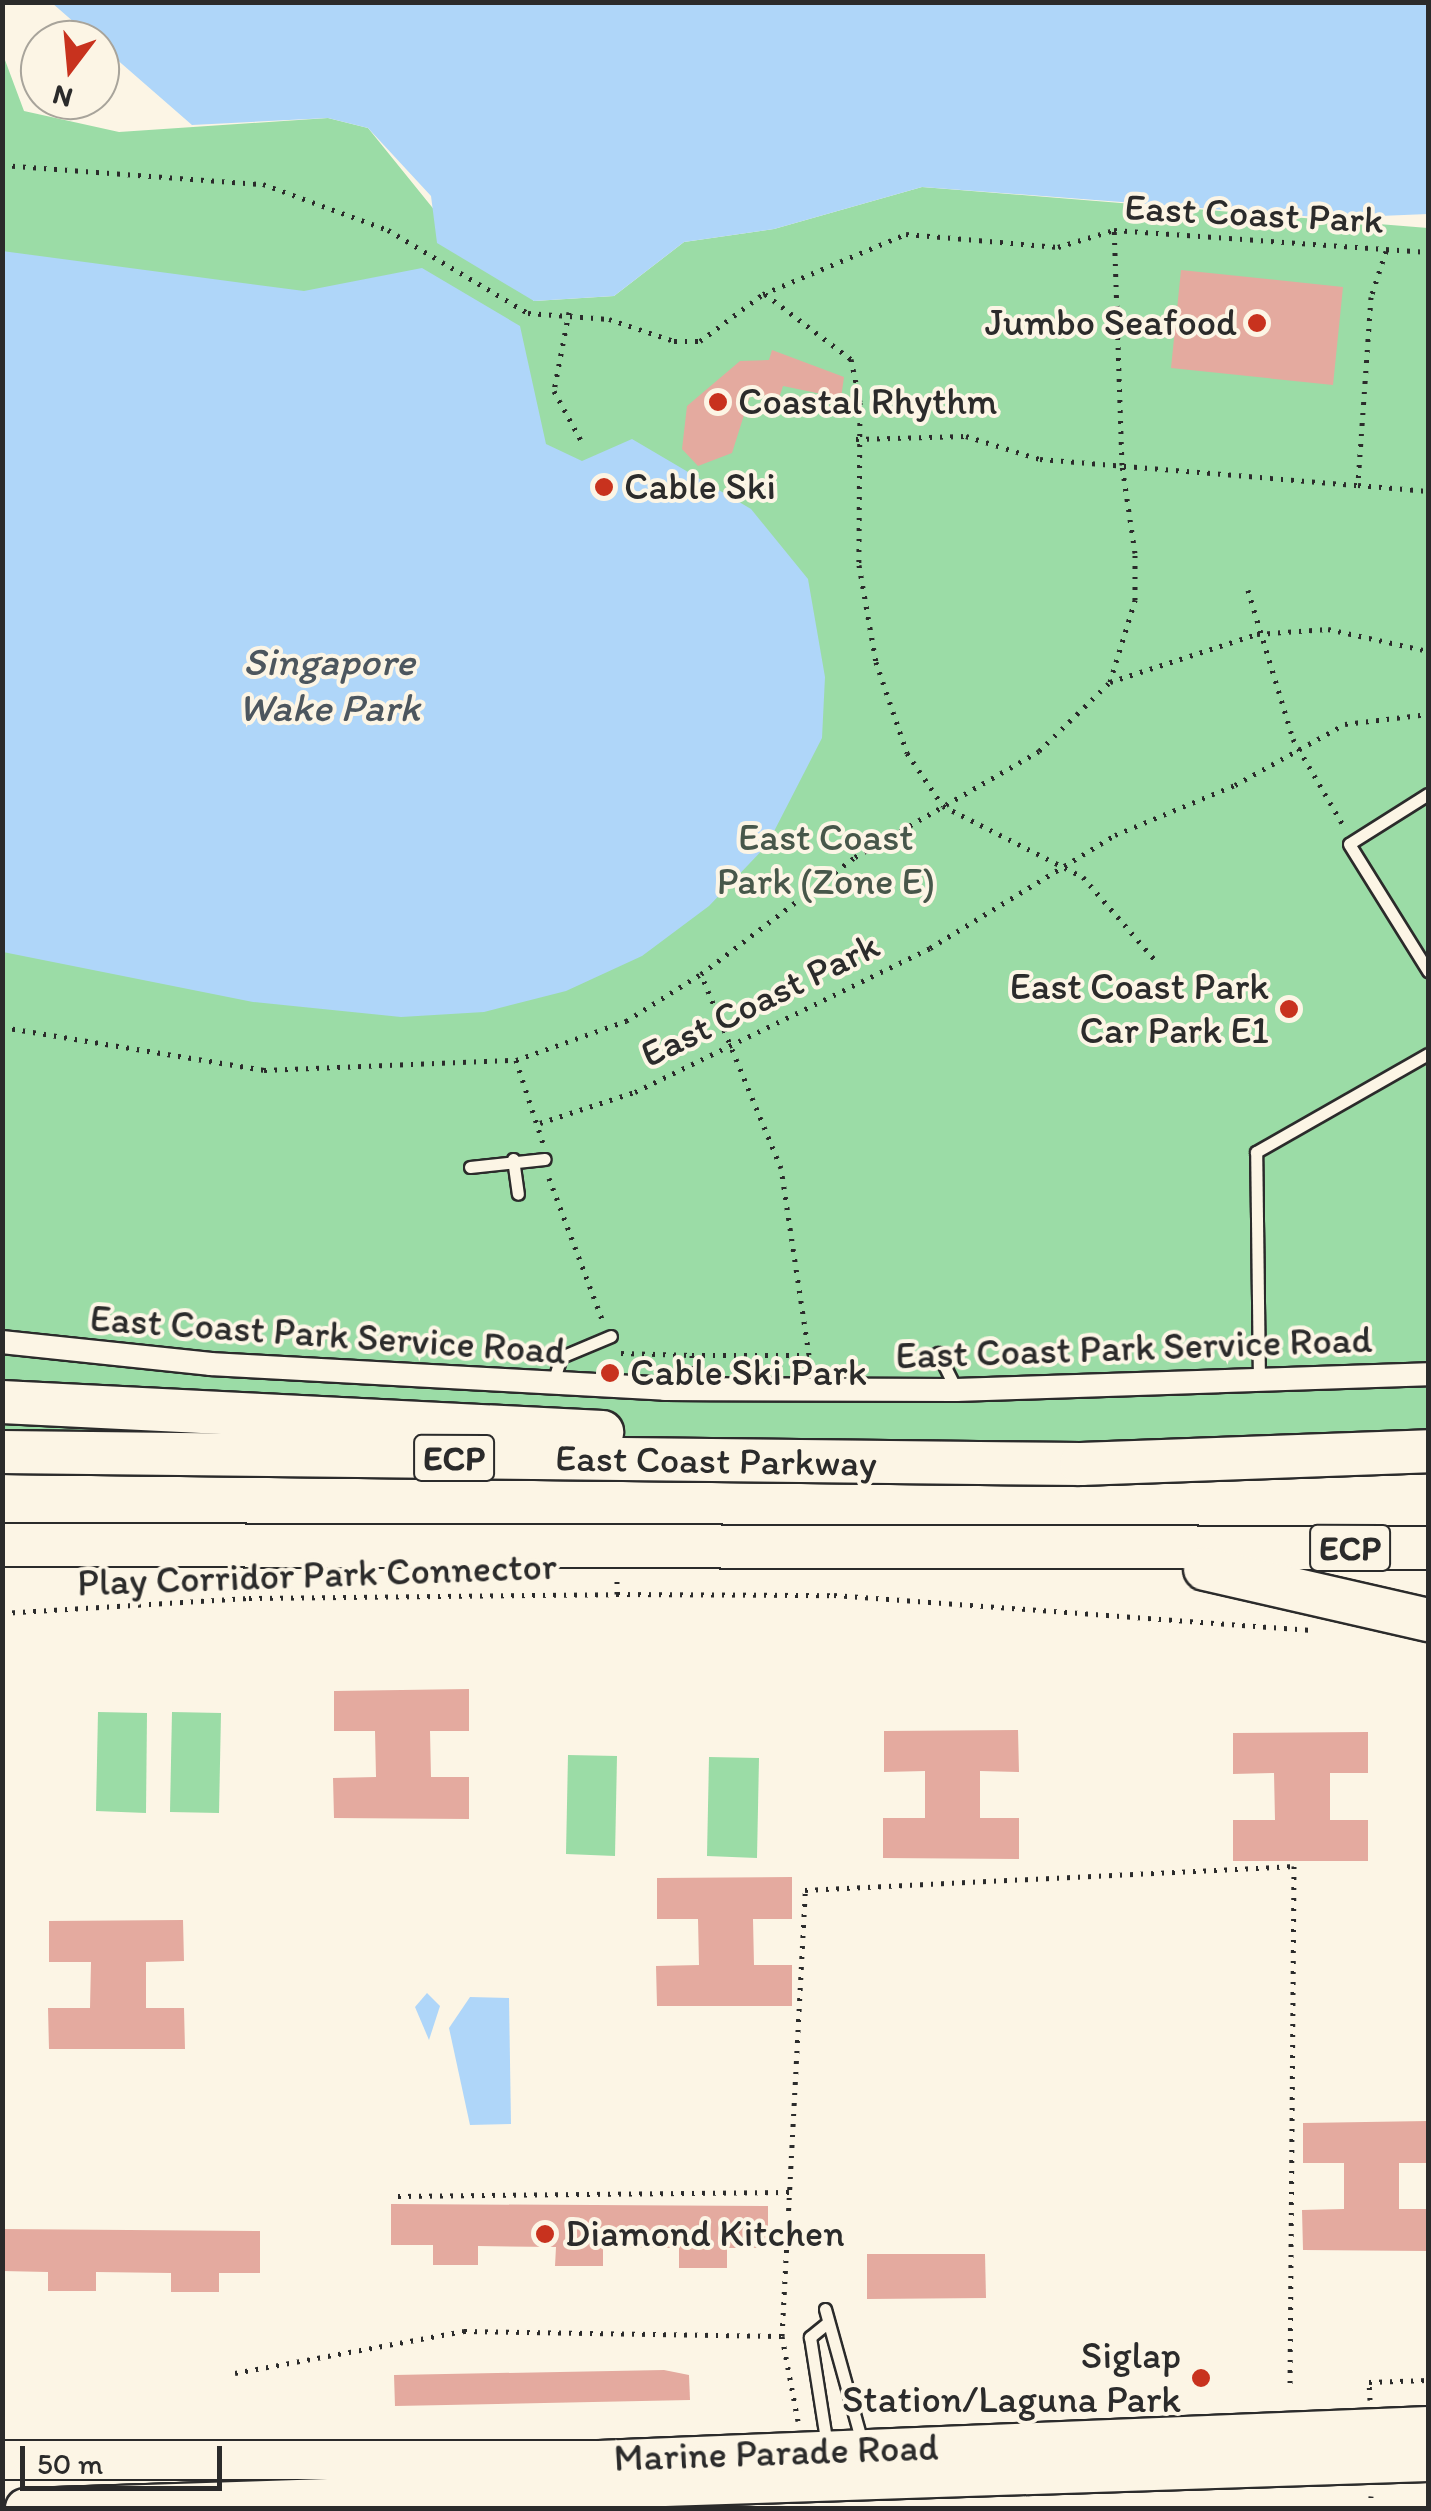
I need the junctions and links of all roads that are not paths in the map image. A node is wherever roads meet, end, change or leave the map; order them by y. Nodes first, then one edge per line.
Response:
1 (1428, 794) edge
2 (1428, 972) edge
3 (1428, 1054) edge
4 (545, 1158) road end
5 (513, 1159) junction
6 (470, 1167) dead end
7 (518, 1194) dead end
8 (611, 1336) road end
9 (2, 1342) edge
10 (938, 1352) dead end
11 (1428, 1374) edge
12 (1259, 1383) junction
13 (552, 1386) junction
14 (956, 1390) junction
15 (2, 1402) edge
16 (1428, 1451) edge
17 (2, 1452) edge
18 (905, 1464) junction
19 (7, 1547) edge
20 (1428, 1548) edge
21 (1092, 1549) junction
22 (1428, 1620) edge
23 (826, 2309) dead end
24 (826, 2324) junction
25 (1428, 2426) edge
26 (837, 2458) junction
27 (2, 2460) edge
28 (1428, 2462) edge
29 (25, 2508) edge

1 - 2 lane
3 - 12 lane
4 - 5 lane
5 - 6 lane
5 - 7 lane
8 - 13 lane
9 - 13 street, East Coast Park Service Road
10 - 14 lane
11 - 12 street, East Coast Park Service Road
12 - 14 street, East Coast Park Service Road
13 - 14 street, East Coast Park Service Road
15 - 18 highway
16 - 18 highway, East Coast Parkway / ECP
17 - 18 highway, East Coast Parkway / ECP
19 - 21 highway, ECP
20 - 21 highway, ECP
21 - 22 highway
23 - 24 lane
24 - 26 lane
24 - 26 lane
25 - 26 main road, Marine Parade Road
26 - 27 main road, Marine Parade Road
26 - 28 main road, Marine Parade Road
26 - 29 main road, Marine Parade Road

